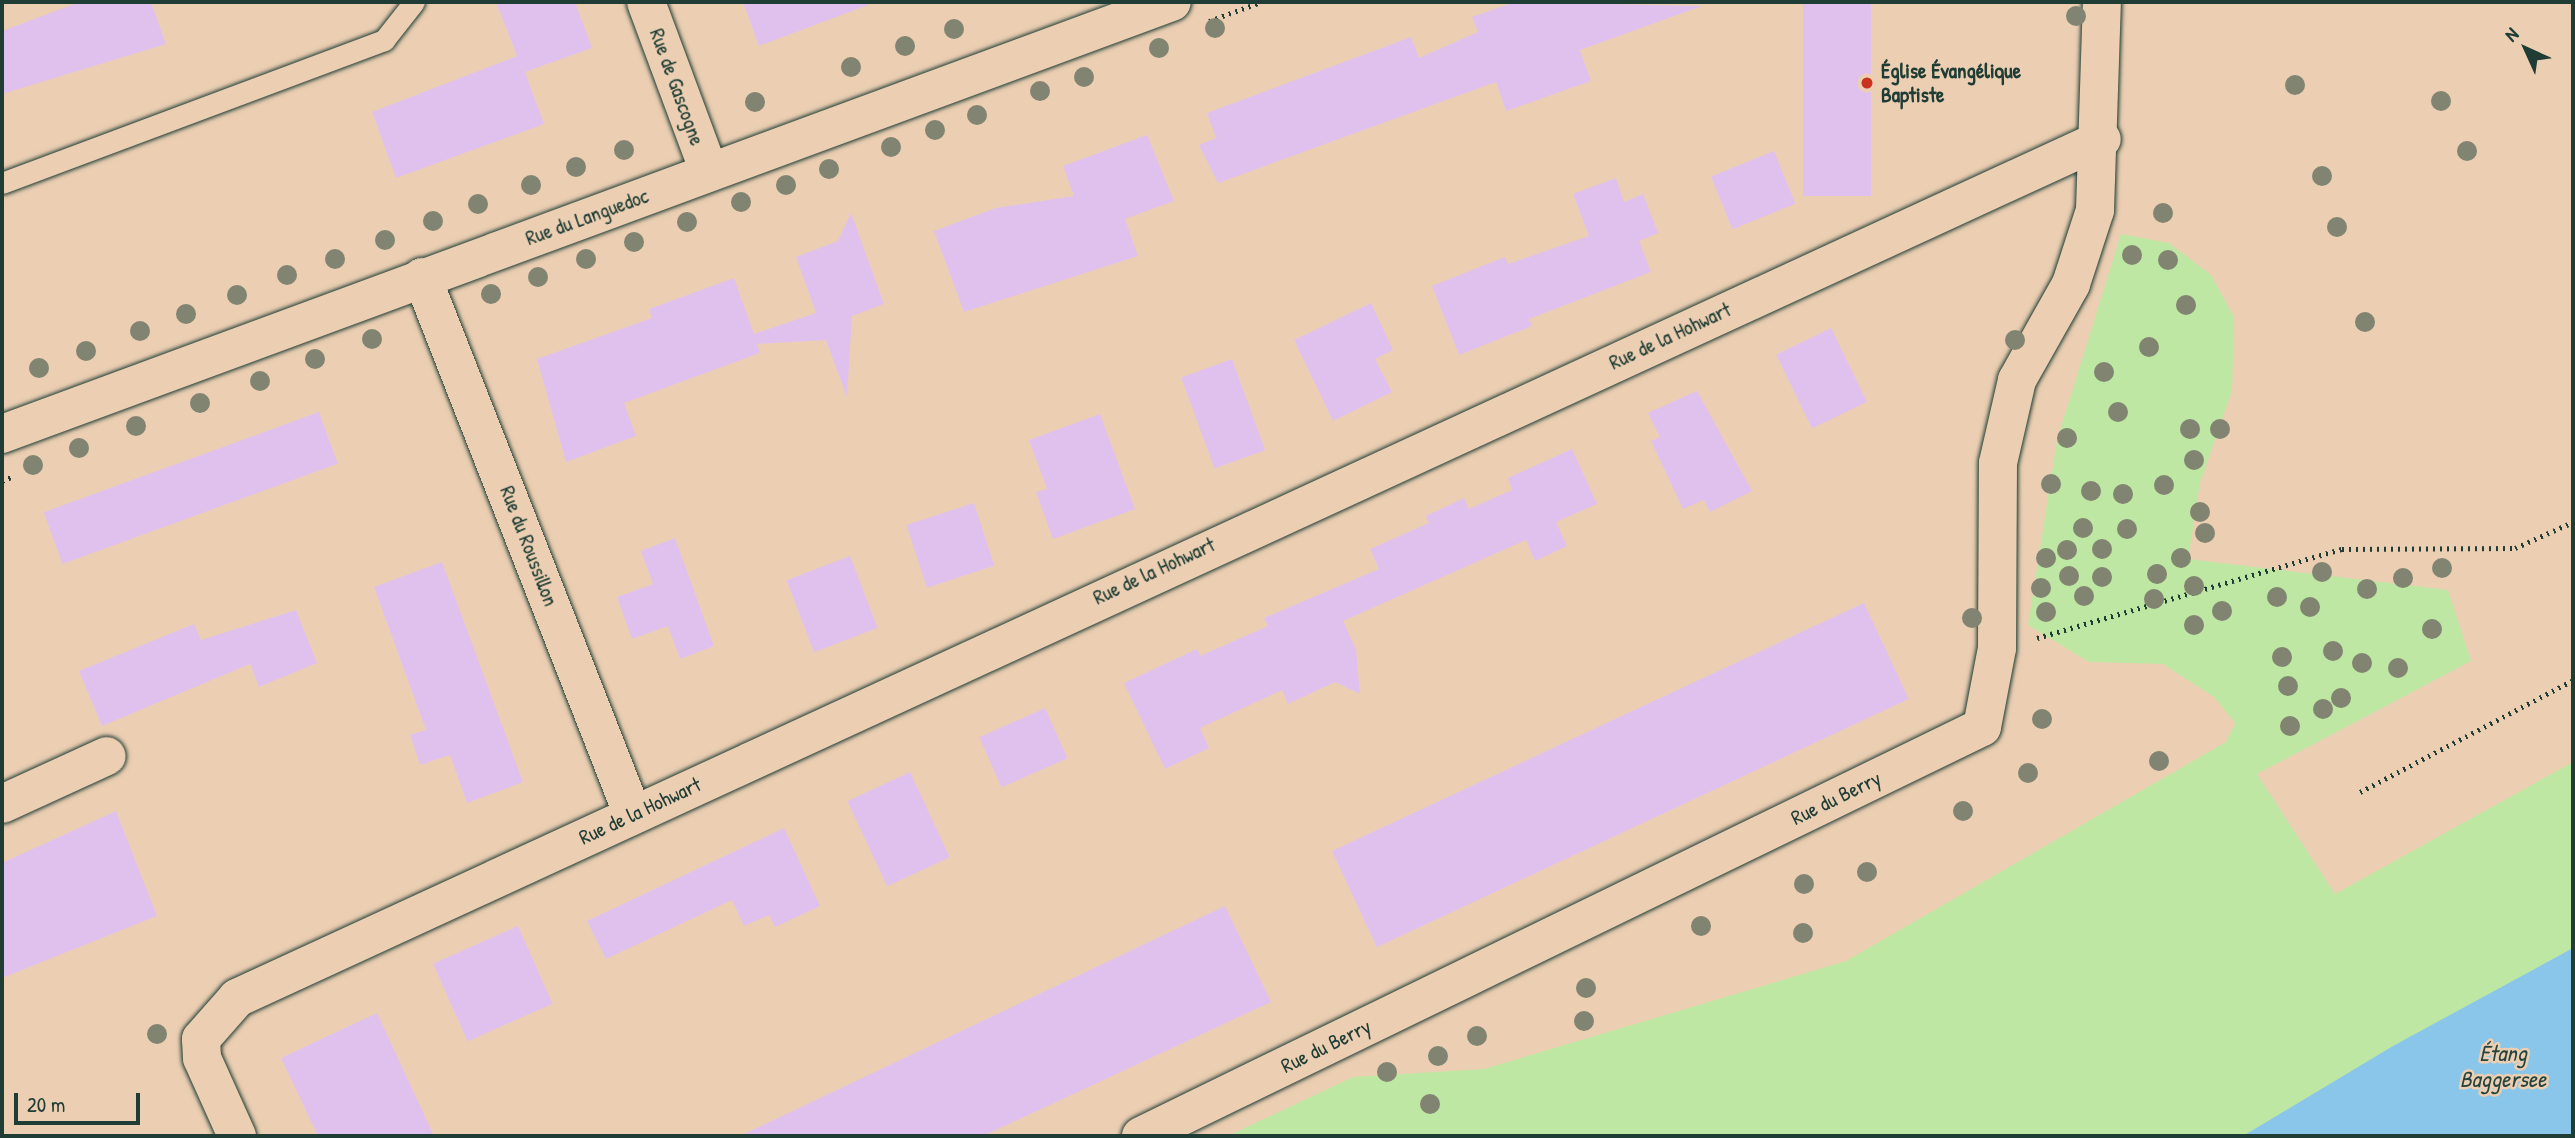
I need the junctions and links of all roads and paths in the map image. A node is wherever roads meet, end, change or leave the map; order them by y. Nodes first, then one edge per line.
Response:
1 (414, 2) edge
2 (646, 2) edge
3 (1172, 2) edge
4 (2102, 2) edge
5 (2102, 139) junction
6 (709, 171) junction
7 (2, 183) edge
8 (422, 277) junction
9 (2, 434) edge
10 (2573, 522) edge
11 (1997, 648) junction
12 (2573, 680) edge
13 (107, 756) dead end
14 (2360, 792) dead end
15 (2, 804) edge
16 (633, 815) junction
17 (237, 1136) edge
18 (1141, 1136) edge

1 - 7 lane
2 - 6 street, Rue de Gascogne
3 - 6 street, Rue du Languedoc
4 - 5 street, Rue du Berry
5 - 11 street, Rue du Berry
5 - 16 street, Rue de la Hohwart
6 - 8 street, Rue du Languedoc
8 - 9 street, Rue du Languedoc
8 - 16 street, Rue du Roussillon
10 - 11 path
11 - 18 street, Rue du Berry
12 - 14 path
13 - 15 street
16 - 17 street, Rue de la Hohwart

